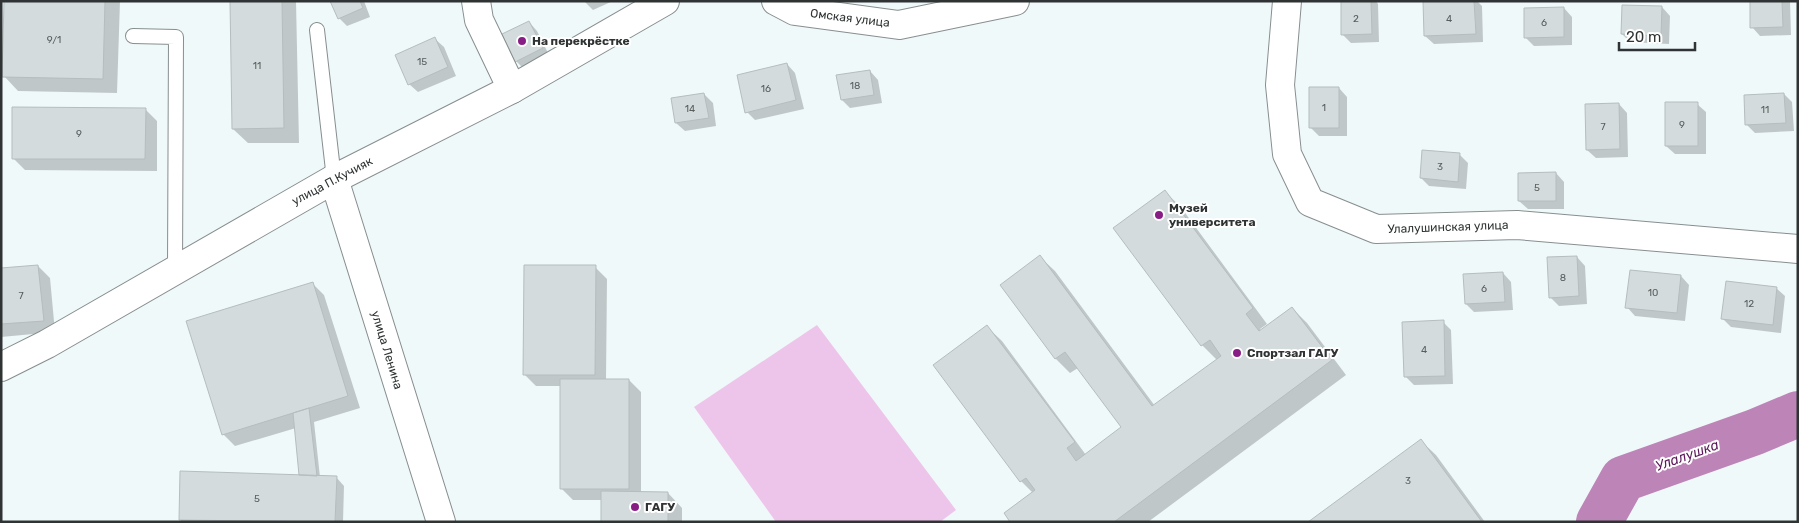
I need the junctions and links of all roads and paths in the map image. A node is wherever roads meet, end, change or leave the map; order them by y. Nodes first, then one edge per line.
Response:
1 (476, 1) edge
2 (665, 1) edge
3 (776, 1) edge
4 (1015, 1) edge
5 (1287, 1) edge
6 (317, 30) dead end
7 (133, 36) dead end
8 (512, 89) junction
9 (334, 179) junction
10 (1798, 249) edge
11 (175, 270) junction
12 (1, 367) edge
13 (441, 522) edge

1 - 8 street
2 - 8 street, улица П.Кучияк
3 - 4 street, Омская улица
5 - 10 street, Улалушинская улица
6 - 9 lane
7 - 11 lane
8 - 9 street, улица П.Кучияк
9 - 11 street, улица П.Кучияк
9 - 13 street, улица Ленина
11 - 12 street, улица П.Кучияк

